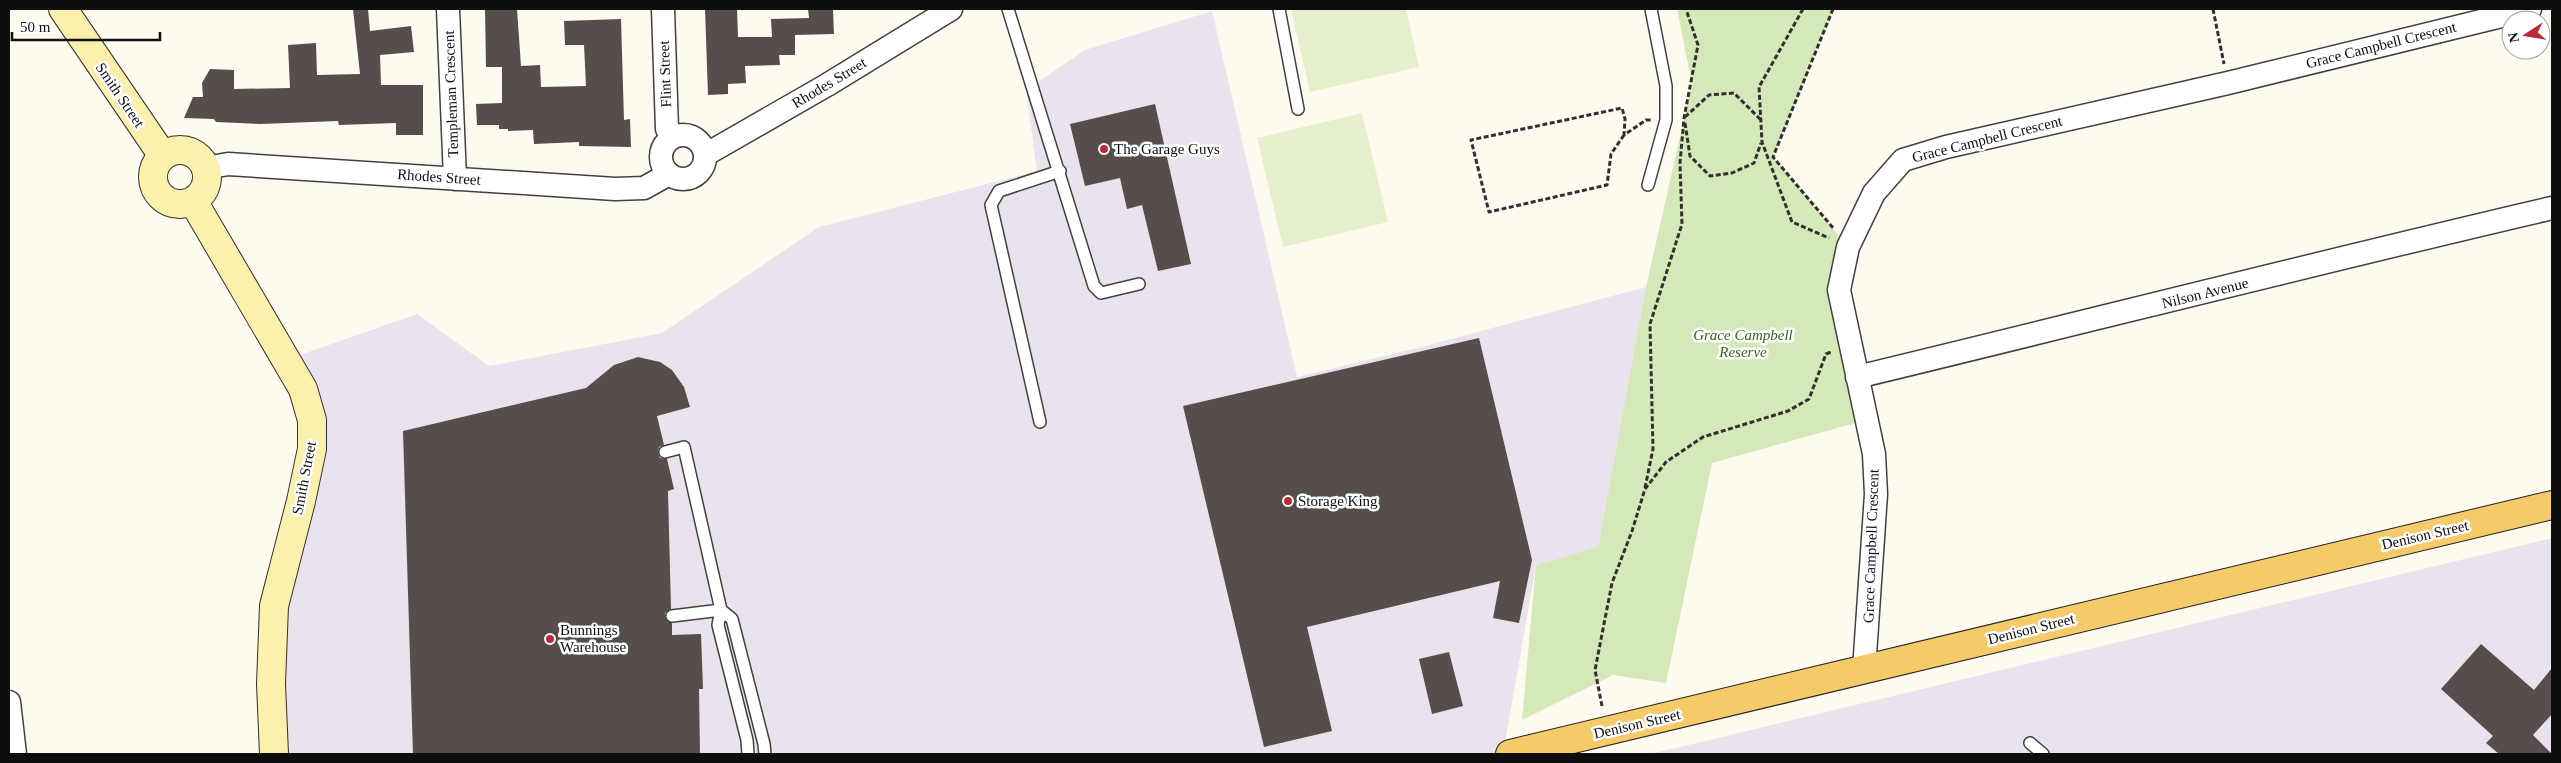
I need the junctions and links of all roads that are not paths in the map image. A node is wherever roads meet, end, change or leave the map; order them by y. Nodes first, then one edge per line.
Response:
1 (62, 9) edge
2 (448, 9) edge
3 (663, 9) edge
4 (951, 9) edge
5 (1008, 9) edge
6 (1279, 9) edge
7 (1651, 9) edge
8 (2530, 9) edge
9 (1298, 109) dead end
10 (672, 138) junction
11 (705, 155) junction
12 (163, 156) junction
13 (206, 168) junction
14 (1060, 171) junction
15 (669, 174) junction
16 (455, 178) junction
17 (1648, 185) dead end
18 (193, 201) junction
19 (2552, 208) edge
20 (1138, 284) dead end
21 (1857, 377) junction
22 (1040, 422) dead end
23 (666, 452) dead end
24 (2552, 505) edge
25 (721, 610) junction
26 (672, 616) dead end
27 (1864, 670) junction
28 (9, 702) edge
29 (2030, 743) dead end
30 (15, 754) edge
31 (274, 754) edge
32 (748, 754) edge
33 (765, 754) edge
34 (1510, 754) edge
35 (2043, 754) edge

1 - 12 street, Smith Street
2 - 16 street, Templeman Crescent
3 - 10 street, Flint Street
4 - 11 street, Rhodes Street
5 - 14 lane
6 - 9 lane
7 - 17 lane
8 - 21 street, Grace Campbell Crescent
10 - 11 street
10 - 15 street
11 - 15 street
12 - 13 street
12 - 18 street
13 - 16 street, Rhodes Street
13 - 18 street
14 - 20 lane
14 - 22 lane
15 - 16 street, Rhodes Street
18 - 31 street, Smith Street
19 - 21 street, Nilson Avenue
21 - 27 street, Grace Campbell Crescent
23 - 25 lane
24 - 27 main road, Denison Street
25 - 26 lane
25 - 32 lane
25 - 33 lane
27 - 34 main road, Denison Street
28 - 30 street
29 - 35 lane

